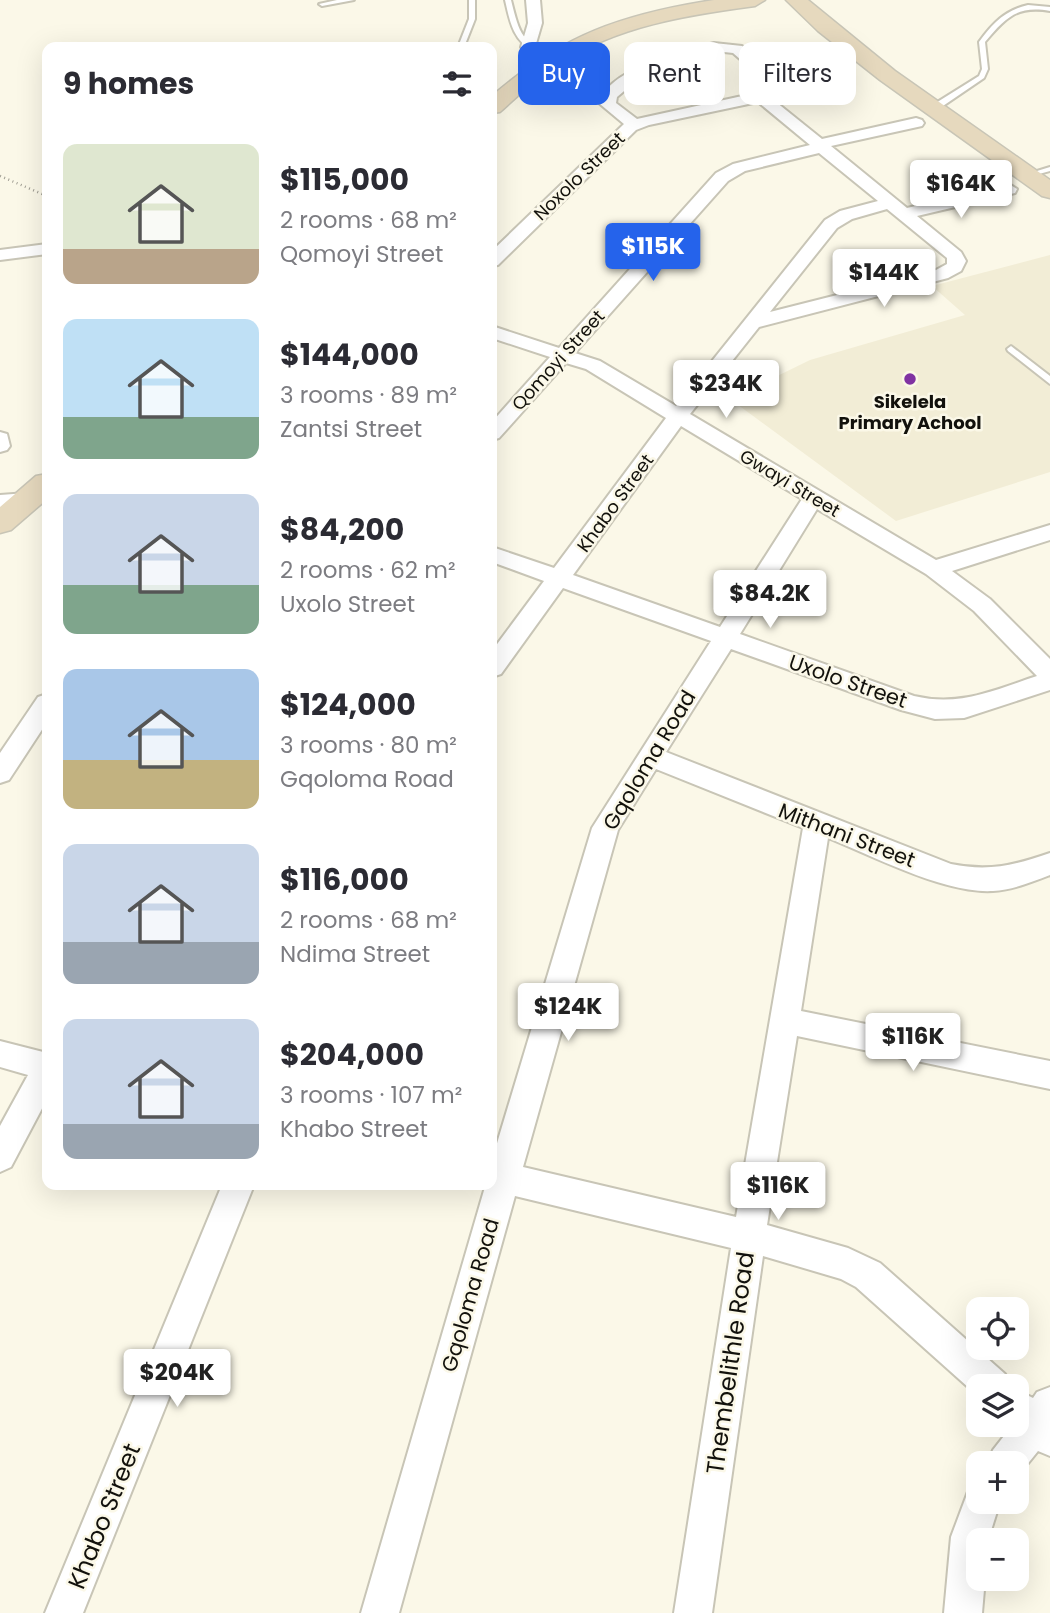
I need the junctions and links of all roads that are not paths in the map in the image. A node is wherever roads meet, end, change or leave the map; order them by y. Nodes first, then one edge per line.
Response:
1 (351, 0) edge
2 (471, 0) edge
3 (508, 0) edge
4 (533, 0) edge
5 (755, 0) edge
6 (796, 0) edge
7 (322, 4) dead end
8 (1050, 9) edge
9 (463, 42) edge
10 (523, 42) edge
11 (529, 42) edge
12 (584, 42) edge
13 (739, 52) edge
14 (518, 86) edge
15 (739, 102) edge
16 (497, 103) edge
17 (771, 105) edge
18 (934, 108) junction
19 (916, 122) dead end
20 (635, 124) junction
21 (821, 145) junction
22 (1050, 169) edge
23 (1028, 175) junction
24 (1009, 189) dead end
25 (1050, 191) edge
26 (897, 208) junction
27 (42, 249) edge
28 (0, 256) edge
29 (497, 256) edge
30 (755, 322) junction
31 (497, 334) edge
32 (1011, 349) dead end
33 (562, 354) junction
34 (1050, 381) edge
35 (678, 416) junction
36 (497, 428) edge
37 (0, 438) edge
38 (0, 446) edge
39 (25, 495) edge
40 (814, 497) junction
41 (0, 523) edge
42 (1050, 532) edge
43 (497, 556) edge
44 (934, 569) junction
45 (560, 578) junction
46 (725, 637) junction
47 (497, 661) edge
48 (1050, 674) edge
49 (1050, 681) edge
50 (42, 710) edge
51 (649, 756) junction
52 (0, 773) edge
53 (817, 824) junction
54 (1050, 864) edge
55 (786, 1021) junction
56 (0, 1054) edge
57 (42, 1067) edge
58 (1050, 1075) edge
59 (42, 1077) edge
60 (0, 1157) edge
61 (498, 1176) edge
62 (236, 1190) edge
63 (494, 1190) edge
64 (749, 1236) junction
65 (979, 1374) edge
66 (1038, 1419) edge
67 (1015, 1451) edge
68 (978, 1514) edge
69 (64, 1613) edge
70 (380, 1613) edge
71 (693, 1613) edge
72 (963, 1613) edge

1 - 7 lane
2 - 9 lane
3 - 10 lane
4 - 11 street
5 - 12 main road
6 - 18 main road
8 - 18 lane
13 - 20 street
14 - 16 main road
15 - 20 street, Noxolo Street
17 - 21 street
18 - 23 main road
19 - 21 street, Qomoyi Street
20 - 29 street, Noxolo Street
21 - 26 street
21 - 33 street, Qomoyi Street
22 - 23 lane
23 - 25 main road
24 - 26 street
26 - 30 street, Khabo Street
26 - 30 street
27 - 28 street
30 - 35 street, Khabo Street
31 - 33 street, Gwayi Street
32 - 34 lane
33 - 35 street, Gwayi Street
33 - 36 street, Qomoyi Street
35 - 40 street, Gwayi Street
35 - 45 street, Khabo Street
37 - 38 street
39 - 41 main road
40 - 44 street, Gwayi Street
40 - 46 street, Gqoloma Road
42 - 44 street
43 - 45 street, Uxolo Street
44 - 48 street, Gwayi Street
45 - 46 street, Uxolo Street
45 - 47 street, Khabo Street
46 - 49 street, Uxolo Street
46 - 51 street, Gqoloma Road
50 - 52 street
51 - 53 street, Mithani Street
51 - 61 street, Gqoloma Road
53 - 54 street, Mithani Street
53 - 55 street, Thembelithle Road
55 - 58 street
55 - 64 street, Thembelithle Road
56 - 57 street
59 - 60 street
61 - 64 street
62 - 69 street, Khabo Street
63 - 70 street, Gqoloma Road
64 - 65 street
64 - 71 street, Thembelithle Road
66 - 67 street
68 - 72 street

